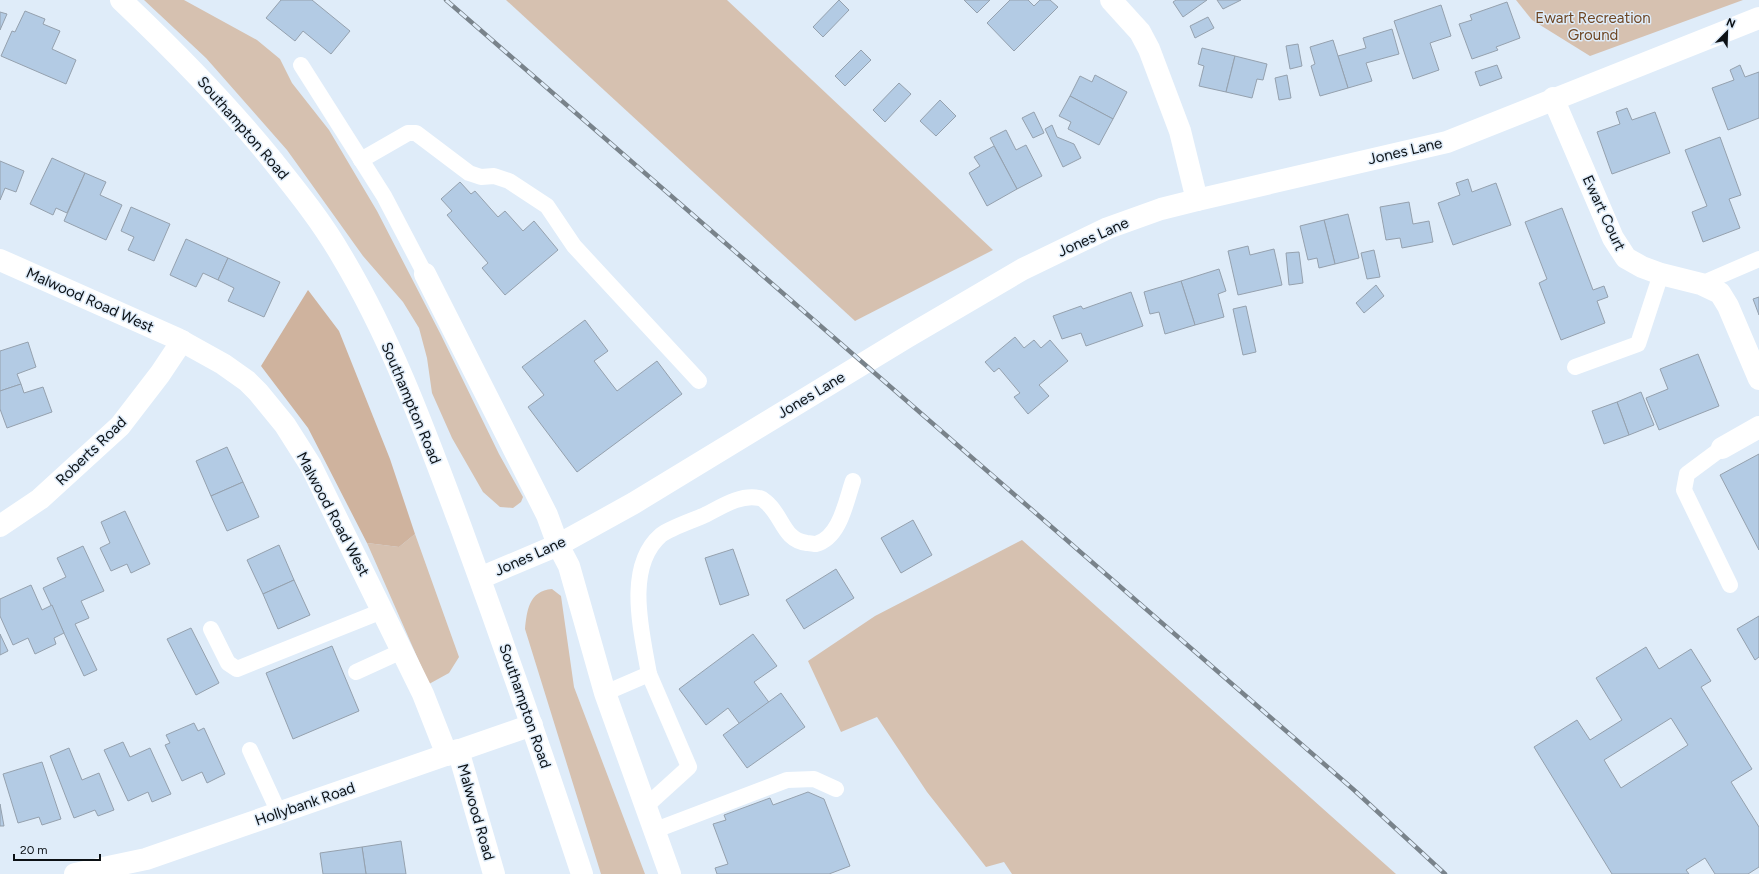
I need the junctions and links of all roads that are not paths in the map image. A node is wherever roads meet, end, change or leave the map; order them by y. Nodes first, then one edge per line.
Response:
1 (121, 0) edge
2 (1111, 0) edge
3 (1759, 18) edge
4 (301, 65) dead end
5 (1553, 98) junction
6 (361, 160) junction
7 (1197, 200) junction
8 (0, 260) edge
9 (1759, 260) edge
10 (425, 274) joint
11 (1661, 274) junction
12 (1701, 284) junction
13 (182, 341) junction
14 (1575, 368) dead end
15 (1759, 379) edge
16 (699, 381) dead end
17 (1759, 427) edge
18 (1722, 448) joint
19 (853, 481) dead end
20 (0, 526) edge
21 (558, 545) junction
22 (480, 578) junction
23 (1730, 585) dead end
24 (382, 611) junction
25 (211, 629) dead end
26 (402, 651) junction
27 (356, 672) dead end
28 (649, 674) junction
29 (605, 693) junction
30 (532, 725) junction
31 (250, 750) dead end
32 (453, 752) junction
33 (836, 789) dead end
34 (645, 807) junction
35 (279, 813) junction
36 (654, 831) junction
37 (149, 867) edge
38 (75, 874) edge
39 (494, 874) edge
40 (582, 874) edge
41 (670, 874) edge

1 - 22 street, Southampton Road
2 - 7 street
3 - 5 street, Jones Lane
4 - 6 lane
5 - 7 street, Jones Lane
5 - 11 street, Ewart Court
6 - 10 lane
6 - 16 lane
7 - 21 street, Jones Lane
8 - 13 street, Malwood Road West
9 - 12 lane
10 - 21 street
11 - 12 street, Ewart Court
11 - 14 lane
12 - 15 street, Ewart Court
13 - 20 street, Roberts Road
13 - 24 street, Malwood Road West
17 - 18 street
18 - 23 lane
19 - 28 lane
21 - 22 street, Jones Lane
21 - 29 street
22 - 30 street, Southampton Road
24 - 25 lane
24 - 26 street, Malwood Road West
26 - 27 lane
26 - 32 street, Malwood Road West
28 - 29 lane
28 - 34 lane
29 - 34 street
30 - 32 street, Hollybank Road
30 - 40 street, Southampton Road
31 - 35 lane
32 - 35 street, Hollybank Road
32 - 39 street, Malwood Road
33 - 36 lane
34 - 36 street
35 - 37 street, Hollybank Road
36 - 41 street
37 - 38 street, Hollybank Road

